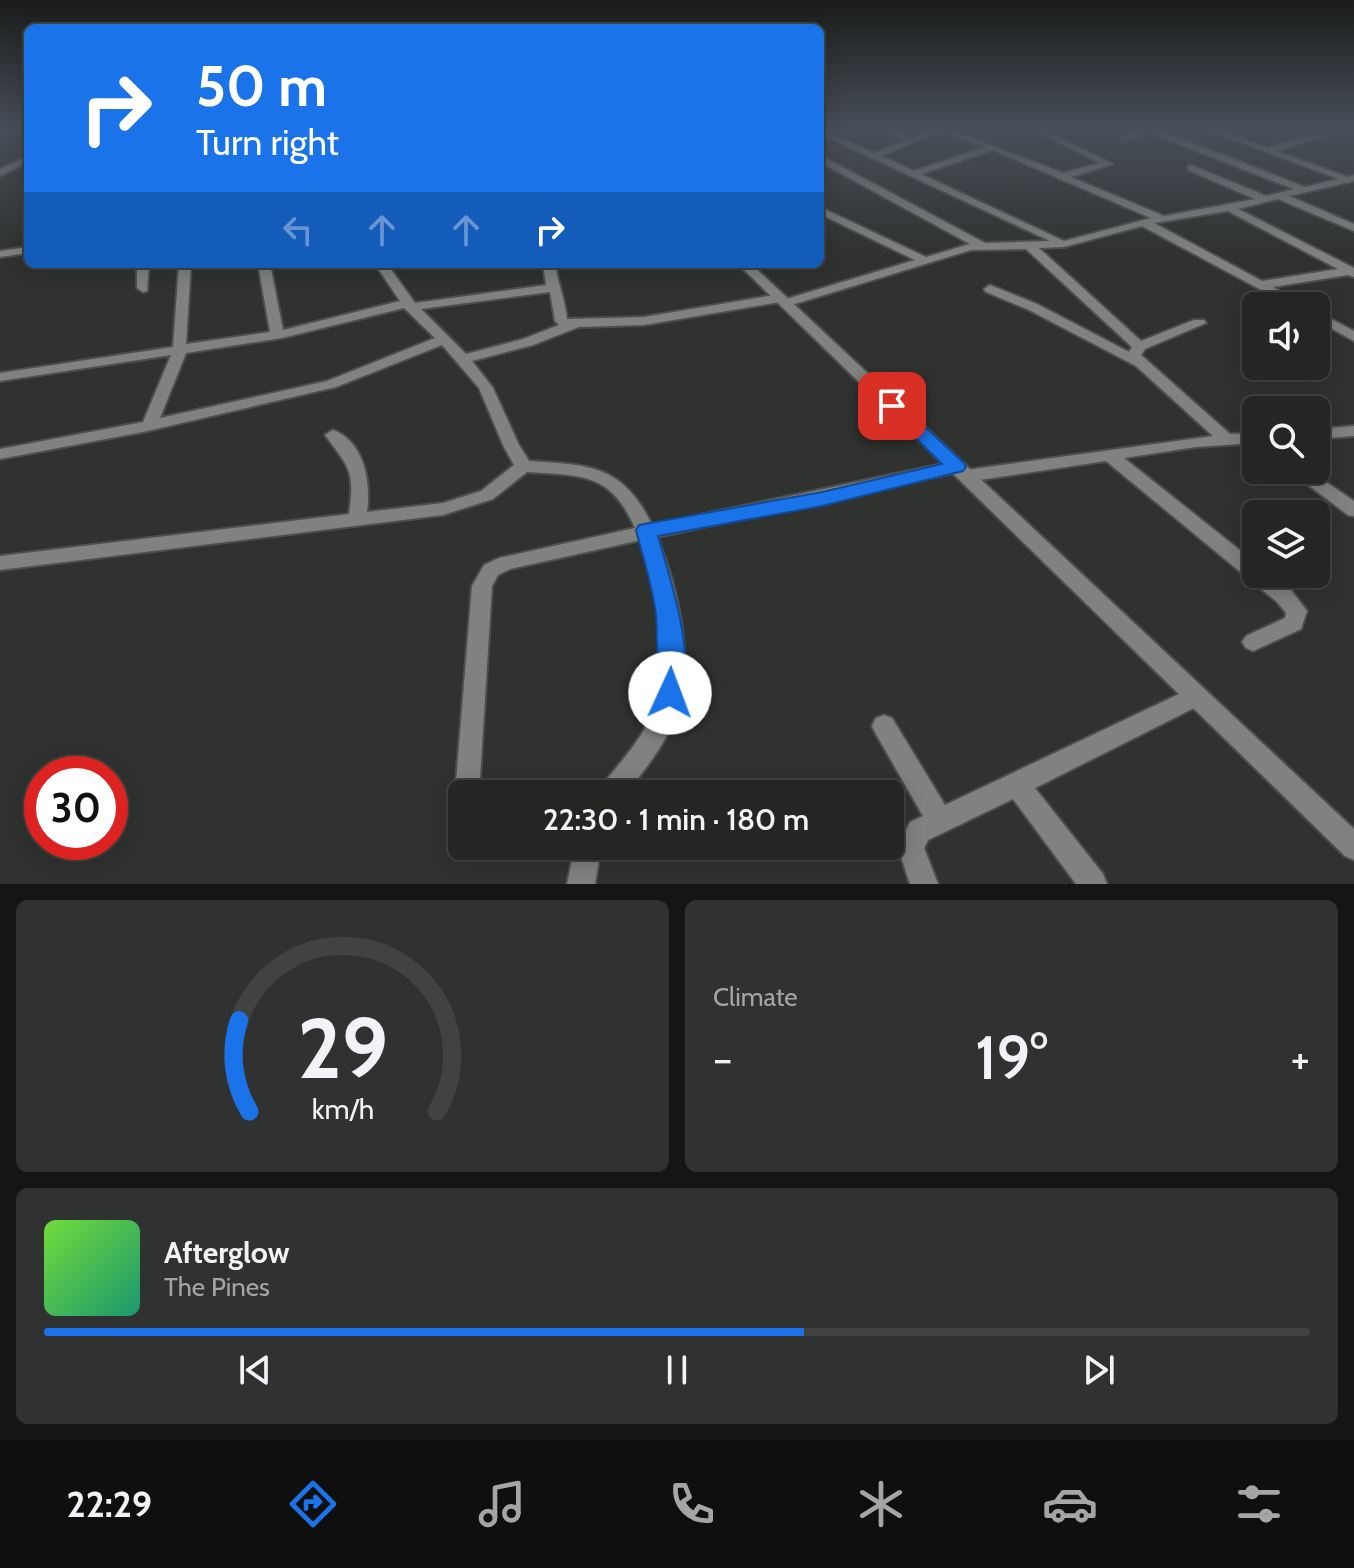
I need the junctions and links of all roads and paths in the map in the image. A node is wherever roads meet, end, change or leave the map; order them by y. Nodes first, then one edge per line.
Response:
1 (846, 170) edge
2 (905, 170) edge
3 (924, 170) edge
4 (1050, 170) edge
5 (1085, 170) edge
6 (1196, 170) edge
7 (1254, 170) edge
8 (1325, 170) edge
9 (913, 174) junction
10 (1064, 176) junction
11 (1352, 180) edge
12 (1307, 191) junction
13 (1282, 197) junction
14 (1268, 200) junction
15 (1229, 208) junction
16 (824, 212) edge
17 (1163, 219) junction
18 (1143, 222) junction
19 (1354, 228) edge
20 (1028, 244) junction
21 (1064, 244) junction
22 (981, 245) junction
23 (24, 251) edge
24 (0, 254) edge
25 (924, 260) junction
26 (143, 268) edge
27 (185, 268) edge
28 (265, 268) edge
29 (384, 268) edge
30 (550, 268) edge
31 (748, 268) edge
32 (1352, 272) edge
33 (1259, 285) junction
34 (143, 288) dead end
35 (553, 288) junction
36 (990, 289) dead end
37 (1273, 292) edge
38 (783, 301) junction
39 (409, 305) junction
40 (1199, 323) dead end
41 (1330, 323) edge
42 (575, 324) junction
43 (277, 335) junction
44 (1354, 337) edge
45 (444, 339) junction
46 (1139, 346) junction
47 (179, 352) junction
48 (462, 359) junction
49 (1139, 362) junction
50 (1, 378) edge
51 (150, 425) junction
52 (1354, 431) edge
53 (1330, 433) edge
54 (333, 435) dead end
55 (1242, 440) edge
56 (1228, 441) junction
57 (0, 454) edge
58 (1108, 454) junction
59 (524, 466) junction
60 (961, 472) junction
61 (1316, 484) edge
62 (1354, 510) edge
63 (357, 520) junction
64 (647, 530) junction
65 (0, 563) edge
66 (1242, 563) edge
67 (1272, 588) edge
68 (1253, 642) dead end
69 (1196, 696) junction
70 (884, 726) dead end
71 (468, 780) edge
72 (621, 780) edge
73 (1017, 784) junction
74 (940, 820) junction
75 (1354, 847) edge
76 (585, 860) edge
77 (581, 884) edge
78 (924, 884) edge
79 (1093, 884) edge

1 - 22 street
2 - 9 street
3 - 9 street
4 - 10 street
5 - 10 street
6 - 14 street
7 - 12 street
8 - 11 street
9 - 21 street
10 - 17 street
11 - 12 street
12 - 13 street
13 - 14 street
13 - 19 street
14 - 15 street
15 - 17 street
15 - 32 street
16 - 25 street
17 - 18 street
18 - 21 street
18 - 33 street
20 - 21 street
20 - 22 street
20 - 46 street
22 - 25 street
23 - 24 street
25 - 38 street
26 - 34 street
27 - 47 street
28 - 43 street
29 - 39 street
30 - 35 street
31 - 38 street
32 - 33 street
33 - 37 street
35 - 39 street
35 - 42 street
36 - 49 street
38 - 42 street
38 - 60 street
39 - 43 street
39 - 45 street
40 - 46 street
41 - 44 street
42 - 48 street
43 - 47 street
45 - 48 street
45 - 51 street
46 - 49 street
47 - 50 street
47 - 51 street
48 - 59 street
49 - 56 street
51 - 57 street
52 - 53 street
54 - 63 street
55 - 56 street
56 - 58 street
58 - 60 street
58 - 66 street
59 - 63 street
59 - 64 street
60 - 64 street
60 - 69 street
61 - 62 street
63 - 65 street
64 - 71 street
64 - 72 street
67 - 68 street
69 - 73 street
69 - 75 street
70 - 74 street
73 - 74 street
73 - 79 street
74 - 78 street
76 - 77 street

